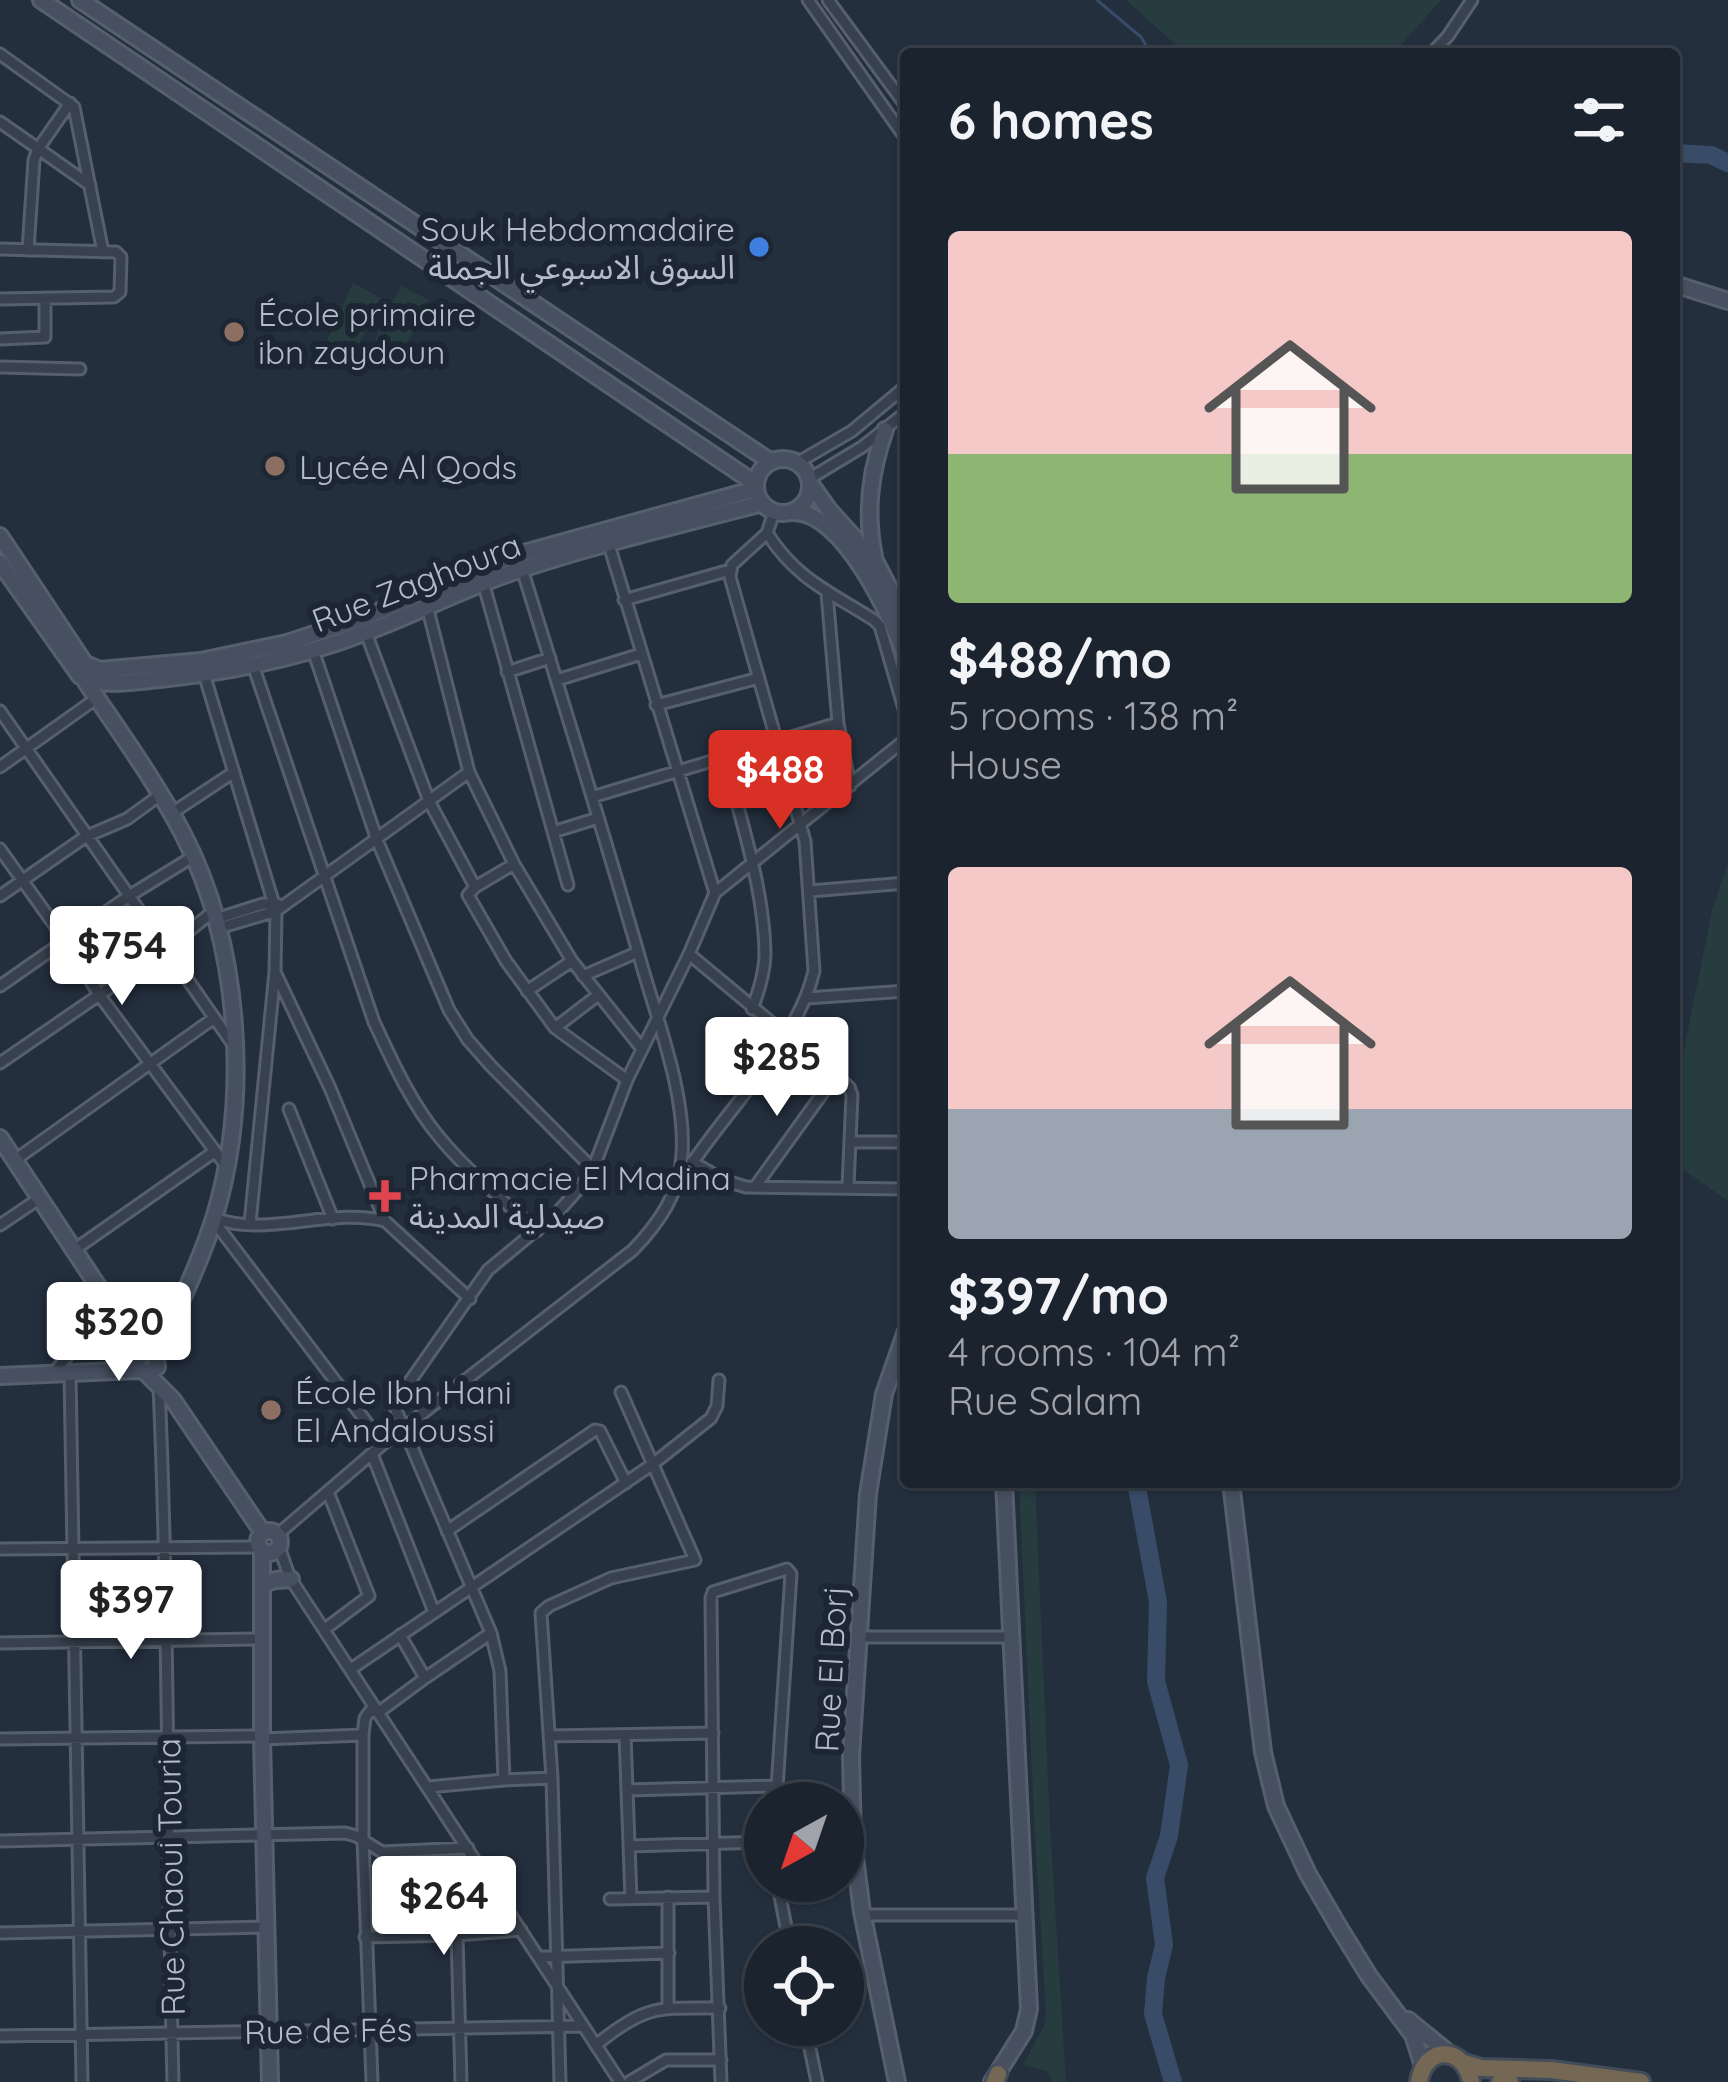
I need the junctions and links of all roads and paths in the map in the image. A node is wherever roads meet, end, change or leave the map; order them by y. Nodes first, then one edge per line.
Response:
1 (41, 0) edge
2 (80, 0) edge
3 (808, 0) edge
4 (828, 0) edge
5 (1472, 0) edge
6 (1437, 48) edge
7 (0, 55) edge
8 (900, 98) edge
9 (70, 104) junction
10 (0, 122) edge
11 (900, 130) edge
12 (38, 149) junction
13 (90, 185) junction
14 (0, 249) edge
15 (28, 250) junction
16 (103, 252) junction
17 (1680, 286) edge
18 (0, 298) edge
19 (45, 298) junction
20 (1728, 301) edge
21 (547, 315) junction
22 (535, 333) junction
23 (0, 339) edge
24 (0, 367) edge
25 (80, 369) dead end
26 (900, 391) edge
27 (900, 417) edge
28 (885, 430) junction
29 (771, 462) junction
30 (797, 463) junction
31 (810, 481) junction
32 (762, 497) junction
33 (793, 512) junction
34 (767, 533) junction
35 (0, 536) edge
36 (609, 545) junction
37 (875, 561) junction
38 (523, 569) junction
39 (730, 570) junction
40 (7, 571) edge
41 (483, 582) junction
42 (827, 593) junction
43 (625, 600) junction
44 (427, 606) junction
45 (900, 609) edge
46 (366, 633) junction
47 (900, 642) edge
48 (313, 650) junction
49 (641, 653) junction
50 (550, 658) junction
51 (253, 665) junction
52 (85, 672) junction
53 (507, 672) junction
54 (204, 674) junction
55 (758, 678) junction
56 (556, 680) junction
57 (900, 695) edge
58 (97, 698) junction
59 (656, 705) junction
60 (0, 711) edge
61 (838, 723) junction
62 (778, 742) junction
63 (900, 744) edge
64 (26, 747) junction
65 (725, 756) junction
66 (0, 766) edge
67 (676, 771) junction
68 (234, 772) junction
69 (469, 772) junction
70 (850, 786) junction
71 (160, 795) junction
72 (592, 797) junction
73 (429, 801) junction
74 (172, 813) junction
75 (598, 818) junction
76 (801, 825) junction
77 (553, 832) junction
78 (85, 837) junction
79 (377, 840) junction
80 (0, 849) edge
81 (194, 856) junction
82 (514, 864) junction
83 (751, 864) junction
84 (324, 877) junction
85 (22, 881) junction
86 (900, 884) edge
87 (568, 885) dead end
88 (476, 887) junction
89 (810, 891) junction
90 (715, 893) junction
91 (0, 896) edge
92 (129, 896) junction
93 (278, 906) junction
94 (216, 919) junction
95 (65, 940) junction
96 (166, 949) junction
97 (638, 952) junction
98 (689, 954) junction
99 (572, 961) junction
100 (275, 972) junction
101 (583, 976) junction
102 (0, 986) edge
103 (900, 991) edge
104 (526, 992) junction
105 (598, 995) junction
106 (100, 996) junction
107 (807, 998) junction
108 (752, 1009) junction
109 (214, 1018) junction
110 (657, 1018) junction
111 (555, 1028) junction
112 (787, 1036) junction
113 (234, 1046) junction
114 (642, 1049) junction
115 (0, 1064) edge
116 (150, 1064) junction
117 (835, 1076) junction
118 (627, 1080) junction
119 (289, 1109) dead end
120 (0, 1138) edge
121 (850, 1142) junction
122 (900, 1142) edge
123 (214, 1153) junction
124 (688, 1159) junction
125 (14, 1160) junction
126 (226, 1166) junction
127 (592, 1168) junction
128 (848, 1186) junction
129 (755, 1187) junction
130 (900, 1189) edge
131 (40, 1198) junction
132 (213, 1219) junction
133 (333, 1219) junction
134 (385, 1221) junction
135 (250, 1223) junction
136 (0, 1226) edge
137 (537, 1231) junction
138 (74, 1250) junction
139 (470, 1298) junction
140 (110, 1304) junction
141 (900, 1348) edge
142 (150, 1367) junction
143 (70, 1373) junction
144 (53, 1374) junction
145 (0, 1376) edge
146 (719, 1380) dead end
147 (621, 1392) dead end
148 (404, 1430) junction
149 (383, 1444) junction
150 (372, 1454) junction
151 (653, 1464) junction
152 (626, 1483) junction
153 (1004, 1488) edge
154 (1232, 1488) edge
155 (328, 1492) junction
156 (447, 1532) junction
157 (268, 1544) junction
158 (166, 1547) junction
159 (73, 1548) junction
160 (0, 1549) edge
161 (291, 1579) junction
162 (262, 1584) junction
163 (471, 1587) junction
164 (434, 1612) junction
165 (325, 1629) junction
166 (491, 1633) junction
167 (400, 1635) junction
168 (857, 1637) junction
169 (1012, 1637) junction
170 (164, 1639) junction
171 (262, 1639) junction
172 (74, 1641) junction
173 (0, 1642) edge
174 (351, 1670) junction
175 (425, 1678) junction
176 (379, 1712) junction
177 (713, 1733) junction
178 (363, 1735) junction
179 (625, 1735) junction
180 (549, 1736) junction
181 (168, 1737) junction
182 (262, 1737) junction
183 (76, 1738) junction
184 (0, 1739) edge
185 (552, 1778) junction
186 (504, 1780) junction
187 (778, 1782) edge
188 (850, 1782) edge
189 (428, 1787) junction
190 (744, 1788) edge
191 (713, 1789) junction
192 (627, 1790) junction
193 (264, 1834) junction
194 (169, 1837) junction
195 (77, 1839) junction
196 (0, 1840) edge
197 (363, 1840) junction
198 (713, 1842) junction
199 (744, 1842) edge
200 (629, 1846) junction
201 (468, 1849) junction
202 (668, 1897) junction
203 (714, 1898) junction
204 (610, 1899) dead end
205 (631, 1899) junction
206 (859, 1902) edge
207 (1025, 1915) junction
208 (862, 1916) junction
209 (267, 1927) junction
210 (169, 1929) junction
211 (521, 1930) junction
212 (79, 1931) junction
213 (0, 1933) edge
214 (457, 1935) junction
215 (365, 1937) junction
216 (669, 1953) junction
217 (555, 1956) junction
218 (538, 1957) junction
219 (555, 1983) junction
220 (668, 2008) junction
221 (720, 2008) junction
222 (1399, 2013) junction
223 (557, 2026) junction
224 (584, 2026) junction
225 (459, 2028) junction
226 (370, 2030) junction
227 (269, 2031) junction
228 (172, 2033) junction
229 (81, 2034) junction
230 (0, 2036) edge
231 (596, 2044) junction
232 (810, 2046) edge
233 (1457, 2059) junction
234 (721, 2060) junction
235 (1417, 2076) edge
236 (995, 2079) edge
237 (82, 2082) edge
238 (173, 2082) edge
239 (270, 2082) edge
240 (372, 2082) edge
241 (461, 2082) edge
242 (560, 2082) edge
243 (625, 2082) edge
244 (721, 2082) edge
245 (818, 2082) edge
246 (897, 2082) edge
247 (1471, 2082) edge
248 (1500, 2082) edge
249 (1510, 2082) edge
250 (1642, 2082) edge

1 - 22 street
2 - 21 street
3 - 11 street
4 - 8 street
5 - 6 street
7 - 9 street
9 - 12 street
9 - 13 street
10 - 12 street
12 - 13 street
12 - 15 street
13 - 16 street
14 - 15 street
15 - 16 street
16 - 19 street
17 - 20 street
18 - 19 street
19 - 23 street
21 - 22 street
21 - 29 street
22 - 32 street
24 - 25 street
26 - 30 street
27 - 28 street
28 - 31 street
28 - 37 street
29 - 30 street
29 - 32 street
30 - 31 street
31 - 33 street
31 - 37 street
32 - 33 street
32 - 34 street
32 - 36 street, Rue Zaghoura
32 - 52 street, Rue Zaghoura
33 - 47 street
34 - 39 street
34 - 42 street
35 - 40 street
36 - 38 street, Rue Zaghoura
36 - 43 street
37 - 45 street
38 - 41 street, Rue Zaghoura
38 - 50 street
39 - 43 street
39 - 55 street
40 - 52 street
41 - 44 street, Rue Zaghoura
41 - 53 street
42 - 57 street
42 - 61 street
43 - 49 street
44 - 46 street, Rue Zaghoura
44 - 69 street
46 - 48 street, Rue Zaghoura
46 - 73 street
48 - 51 street, Rue Zaghoura
48 - 79 street
49 - 56 street
49 - 59 street
50 - 53 street
50 - 56 street
51 - 54 street, Rue Zaghoura
51 - 84 street
52 - 54 street, Rue Zaghoura
52 - 58 street
53 - 77 street
54 - 68 street
55 - 59 street
55 - 62 street
56 - 72 street
58 - 64 street
58 - 71 street
59 - 67 street
60 - 64 street
61 - 62 street
61 - 70 street
62 - 65 street
62 - 76 street
63 - 70 street
64 - 66 street
64 - 78 street
65 - 67 street
65 - 83 street
67 - 72 street
67 - 90 street
68 - 74 street
68 - 93 street
69 - 73 street
69 - 82 street
70 - 76 street
71 - 74 street
71 - 78 street
72 - 75 street
73 - 79 street
73 - 88 street
74 - 81 street
75 - 77 street
75 - 97 street
76 - 83 street
76 - 89 street
77 - 87 street
78 - 85 street
78 - 92 street
79 - 84 street
79 - 127 street
80 - 85 street
81 - 92 street
81 - 94 street
82 - 88 street
82 - 99 street
83 - 90 street
83 - 108 street
84 - 93 street
84 - 137 street
85 - 91 street
85 - 95 street
86 - 89 street
88 - 104 street
89 - 107 street
90 - 98 street
92 - 95 street
92 - 96 street
93 - 94 street
93 - 100 street
94 - 96 street
94 - 113 street
95 - 102 street
95 - 106 street
96 - 106 street
96 - 109 street
97 - 101 street
97 - 110 street
98 - 108 street
98 - 110 street
99 - 101 street
99 - 104 street
100 - 134 street
100 - 135 street
101 - 105 street
103 - 107 street
104 - 111 street
105 - 111 street
105 - 114 street
106 - 115 street
106 - 116 street
107 - 112 street
108 - 112 street
109 - 113 street
109 - 116 street
110 - 114 street
110 - 124 street
111 - 118 street
112 - 117 street
112 - 124 street
113 - 126 street
114 - 118 street
116 - 123 street
116 - 125 street
117 - 121 street
117 - 129 street
118 - 127 street
119 - 133 street
120 - 125 street
121 - 122 street
121 - 128 street
123 - 126 street
123 - 138 street
124 - 129 street
124 - 148 street
125 - 131 street
126 - 132 street
127 - 137 street
128 - 129 street
128 - 130 street
131 - 136 street
131 - 138 street
132 - 135 street
132 - 142 street
132 - 149 street
133 - 134 street
133 - 135 street
134 - 139 street
137 - 139 street
138 - 140 street
139 - 148 street
140 - 142 street
140 - 144 street
141 - 168 street, Rue El Borj
142 - 143 street
142 - 157 street
142 - 158 street, Rue Chaoui Touria
143 - 144 street
143 - 159 street
144 - 145 street
146 - 151 street
147 - 151 street
148 - 149 street
148 - 156 street
149 - 150 street
150 - 155 street
150 - 164 street
151 - 152 street
151 - 180 street
152 - 156 street
152 - 163 street
153 - 169 street
154 - 222 street
155 - 157 street
155 - 165 street
156 - 163 street
157 - 158 street
157 - 161 street
157 - 162 street
158 - 159 street
158 - 170 street, Rue Chaoui Touria
159 - 160 street
159 - 172 street
161 - 162 street
161 - 165 street
162 - 171 street
163 - 164 street
163 - 166 street
164 - 167 street
165 - 174 street
166 - 175 street
166 - 186 street
167 - 174 street
167 - 175 street
168 - 169 street
168 - 188 street, Rue El Borj
169 - 207 street
170 - 171 street
170 - 172 street
170 - 181 street, Rue Chaoui Touria
171 - 182 street
172 - 173 street
172 - 183 street
174 - 176 street
175 - 176 street
176 - 178 street
176 - 189 street
177 - 179 street
177 - 187 street
177 - 191 street
178 - 182 street
178 - 197 street
179 - 180 street
179 - 192 street
180 - 185 street
181 - 182 street
181 - 183 street
181 - 194 street, Rue Chaoui Touria
182 - 193 street
183 - 184 street
183 - 195 street
185 - 186 street
185 - 217 street
186 - 189 street
189 - 201 street
190 - 191 street
191 - 192 street
191 - 198 street
192 - 200 street
193 - 194 street
193 - 197 street
193 - 209 street
194 - 195 street
194 - 210 street, Rue Chaoui Touria
195 - 196 street
195 - 212 street
197 - 201 street
197 - 215 street
198 - 199 street
198 - 200 street
198 - 203 street
200 - 205 street
201 - 211 street
202 - 203 street
202 - 205 street
202 - 216 street
203 - 221 street
204 - 205 street
206 - 208 street, Rue El Borj
207 - 208 street
207 - 236 street
208 - 246 street, Rue El Borj
209 - 210 street
209 - 227 street
210 - 212 street
210 - 228 street, Rue Chaoui Touria
211 - 214 street
211 - 218 street
212 - 213 street
212 - 229 street
214 - 215 street
214 - 225 street
215 - 226 street
216 - 217 street
216 - 220 street
217 - 218 street
217 - 219 street
218 - 219 street
219 - 223 street
219 - 224 street
220 - 221 street
220 - 231 street
221 - 234 street
222 - 233 street
222 - 235 street
223 - 224 street, Rue de Fés
223 - 225 street, Rue de Fés
223 - 242 street
224 - 231 street
225 - 226 street, Rue de Fés
225 - 241 street
226 - 227 street, Rue de Fés
226 - 240 street
227 - 228 street, Rue de Fés
227 - 239 street
228 - 229 street, Rue de Fés
228 - 238 street, Rue Chaoui Touria
229 - 230 street, Rue de Fés
229 - 237 street
231 - 243 street
232 - 245 street
233 - 235 highway
233 - 247 highway
233 - 250 highway
234 - 243 street
234 - 244 street
248 - 249 highway

